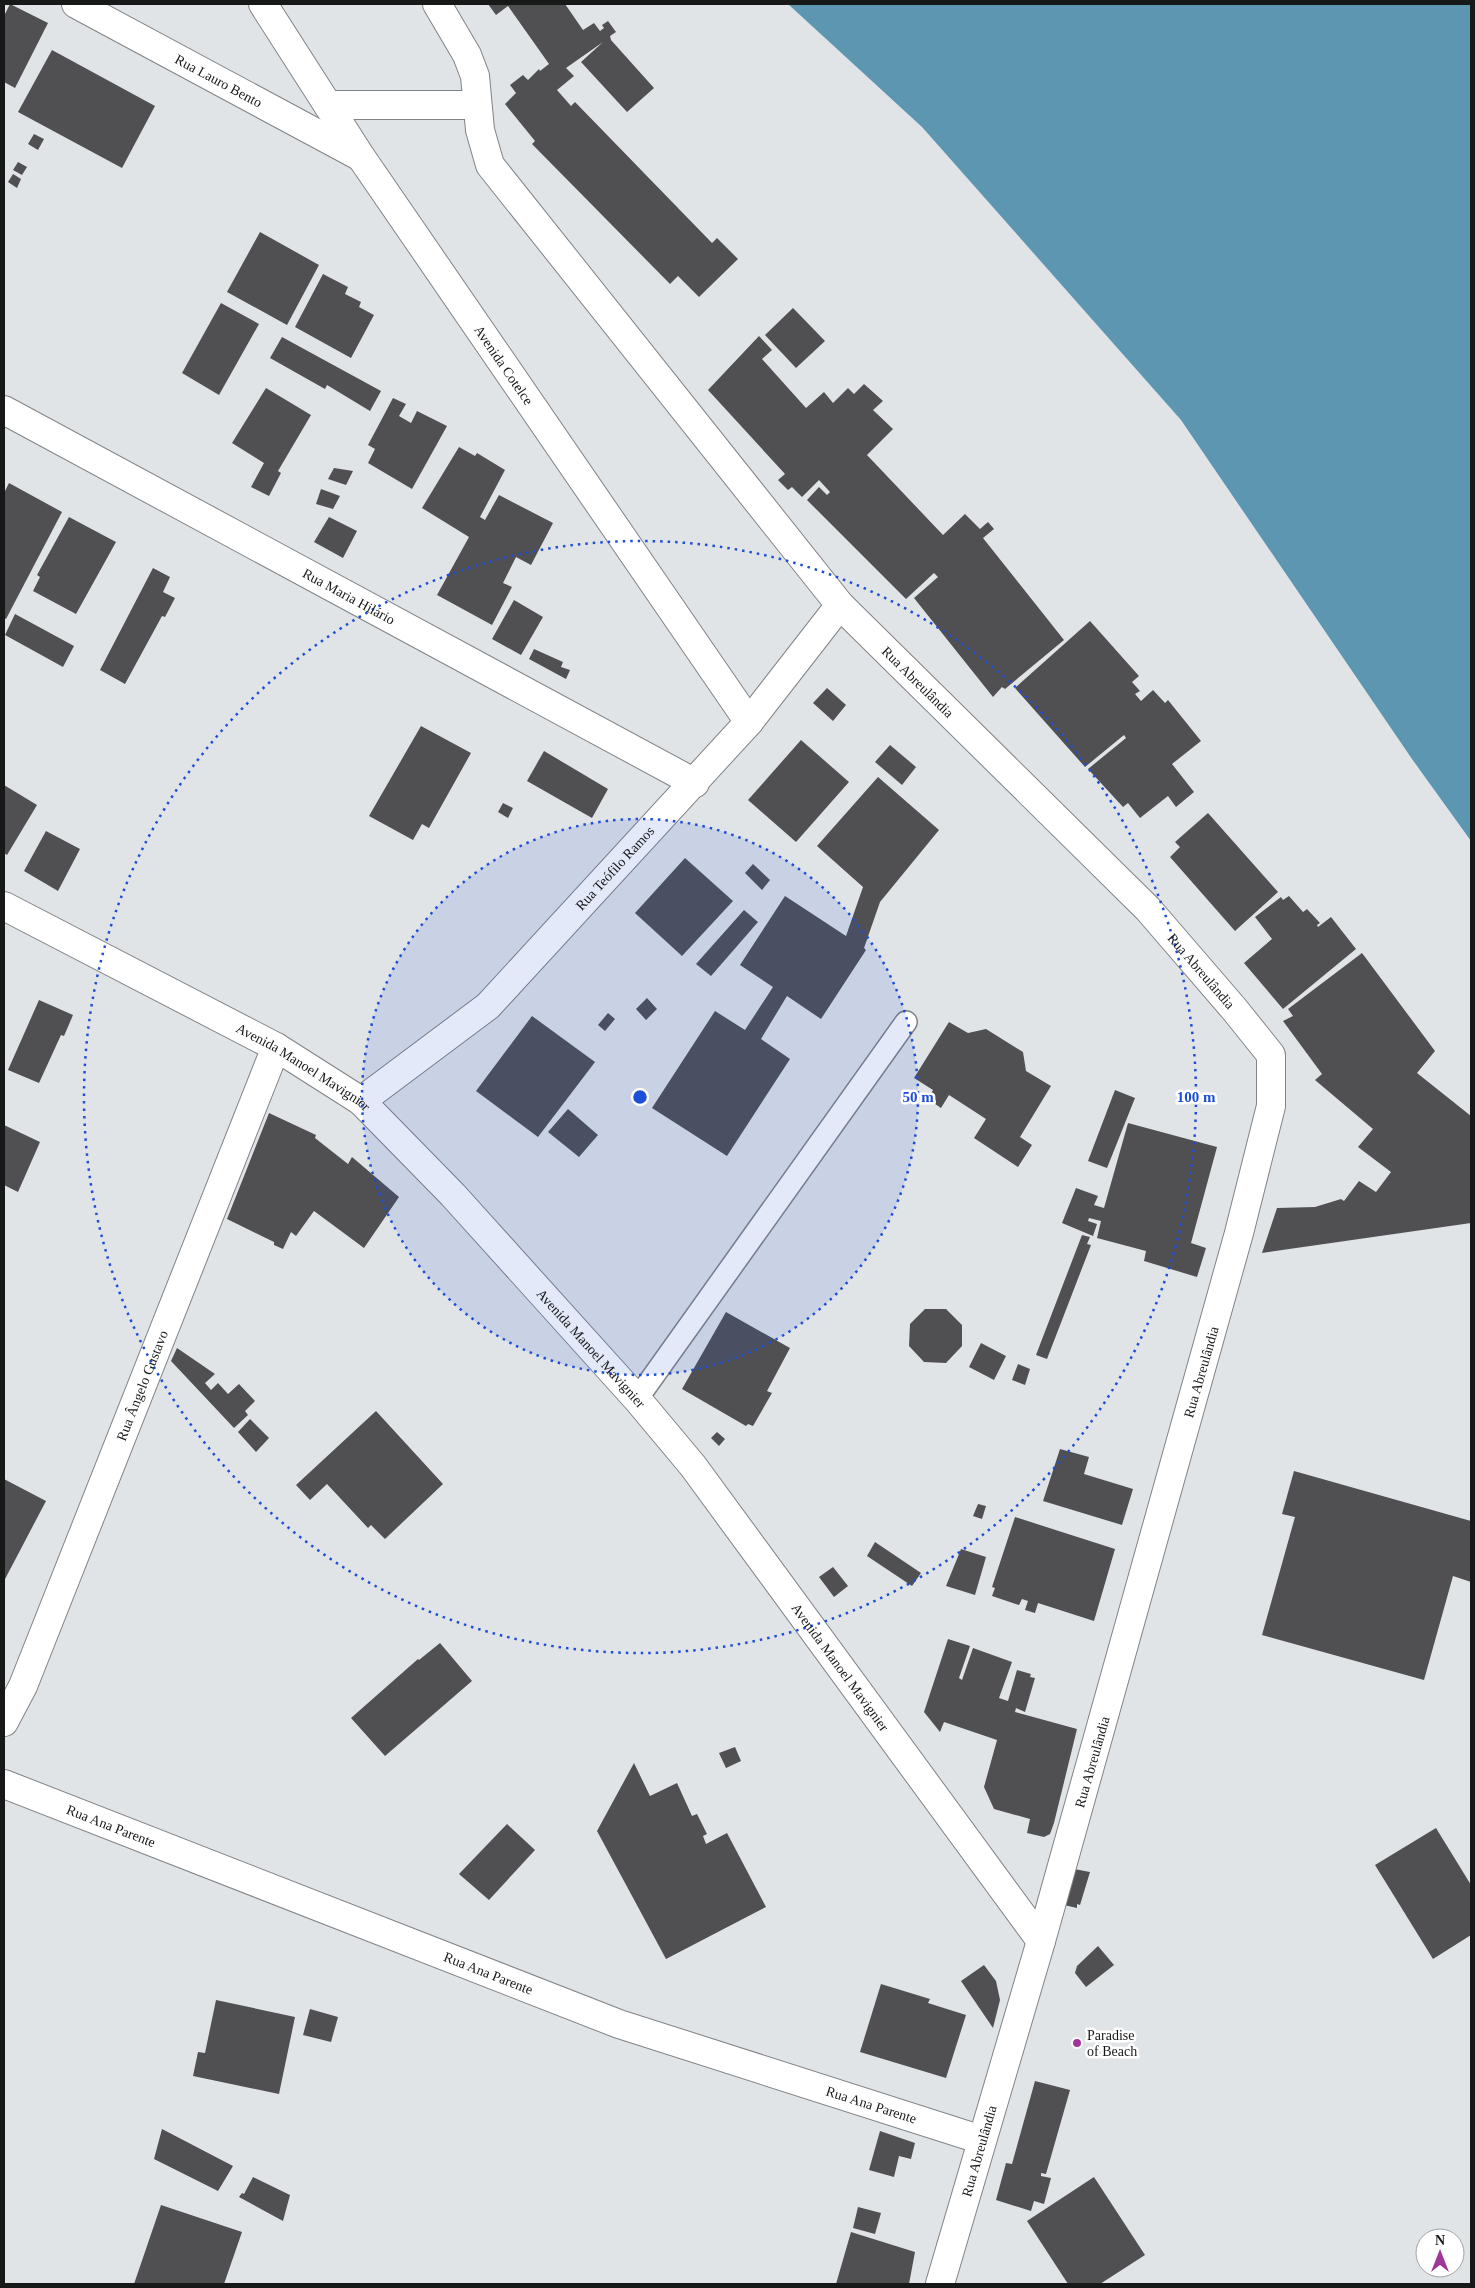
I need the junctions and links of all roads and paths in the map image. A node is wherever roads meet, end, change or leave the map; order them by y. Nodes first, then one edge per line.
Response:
1 (76, 4) edge
2 (263, 4) edge
3 (437, 4) edge
4 (328, 105) junction
5 (477, 105) junction
6 (361, 157) junction
7 (4, 410) edge
8 (840, 605) junction
9 (749, 722) junction
10 (695, 783) junction
11 (4, 906) edge
12 (906, 1022) dead end
13 (276, 1048) junction
14 (361, 1101) junction
15 (637, 1400) junction
16 (4, 1722) edge
17 (4, 1784) edge
18 (1041, 1941) junction
19 (982, 2140) junction
20 (940, 2284) edge

1 - 6 street, Rua Lauro Bento
2 - 4 street, Avenida Cotelce
3 - 5 street
4 - 5 street
4 - 6 street, Avenida Cotelce
5 - 8 street
6 - 9 street, Avenida Cotelce
7 - 10 street, Rua Maria Hilário
8 - 9 street, Rua Teófilo Ramos
8 - 18 street, Rua Abreulândia
9 - 10 street, Rua Teófilo Ramos
10 - 14 street, Rua Teófilo Ramos
11 - 13 street, Avenida Manoel Mavignier
12 - 15 lane
13 - 14 street, Avenida Manoel Mavignier
13 - 16 street, Rua Ângelo Gustavo
14 - 15 street, Avenida Manoel Mavignier
15 - 18 street, Avenida Manoel Mavignier
17 - 19 street, Rua Ana Parente
18 - 19 street, Rua Abreulândia
19 - 20 street, Rua Abreulândia

